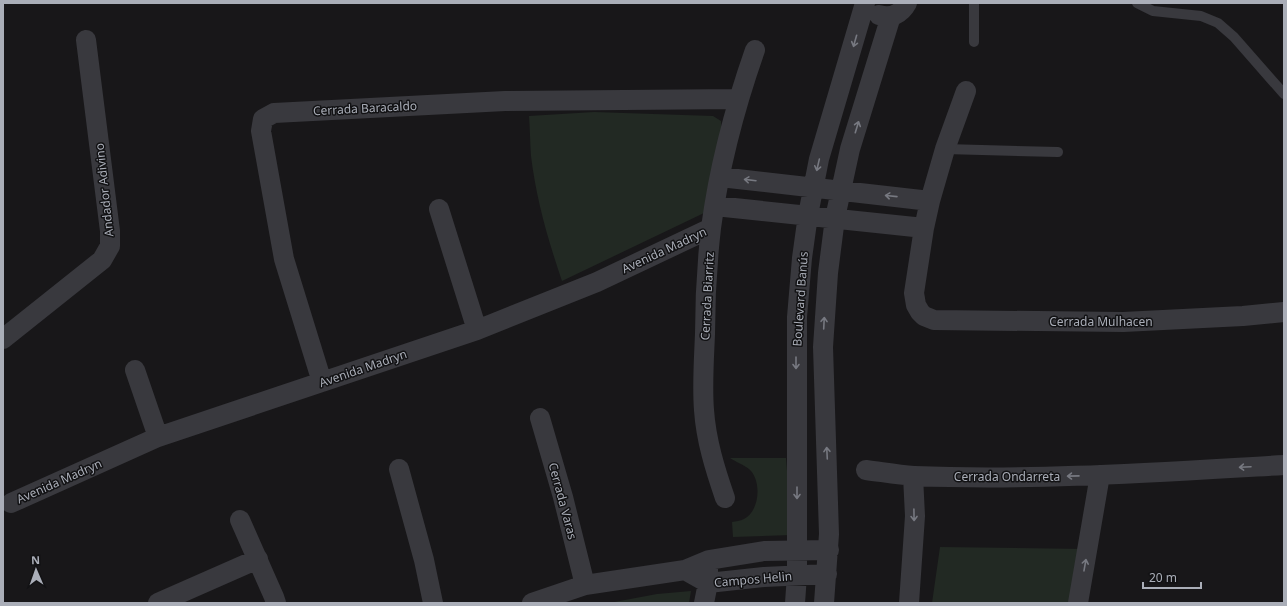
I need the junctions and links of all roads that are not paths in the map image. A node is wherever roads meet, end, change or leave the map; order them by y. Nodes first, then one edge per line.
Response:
1 (866, 3) edge
2 (907, 3) edge
3 (974, 3) edge
4 (1137, 3) edge
5 (891, 16) junction
6 (86, 40) dead end
7 (974, 42) dead end
8 (755, 50) dead end
9 (966, 91) dead end
10 (1284, 94) edge
11 (739, 99) junction
12 (945, 149) junction
13 (1058, 152) dead end
14 (720, 177) junction
15 (813, 187) junction
16 (841, 191) junction
17 (930, 201) junction
18 (715, 206) junction
19 (439, 209) dead end
20 (808, 215) junction
21 (835, 218) junction
22 (711, 228) junction
23 (924, 228) junction
24 (1284, 312) edge
25 (477, 330) junction
26 (3, 339) edge
27 (135, 370) dead end
28 (322, 382) junction
29 (540, 418) dead end
30 (158, 437) junction
31 (1284, 465) edge
32 (399, 469) dead end
33 (866, 470) dead end
34 (913, 476) junction
35 (1100, 476) junction
36 (725, 498) dead end
37 (11, 503) dead end
38 (240, 520) dead end
39 (829, 550) junction
40 (797, 551) junction
41 (258, 559) junction
42 (709, 560) junction
43 (685, 570) junction
44 (827, 574) junction
45 (797, 575) junction
46 (708, 583) junction
47 (585, 585) junction
48 (158, 603) edge
49 (276, 603) edge
50 (433, 603) edge
51 (532, 603) edge
52 (704, 603) edge
53 (795, 603) edge
54 (824, 603) edge
55 (909, 603) edge
56 (1078, 603) edge

1 - 5 street
1 -> 15 street, Boulevard Banús
2 - 5 street
3 - 7 lane
4 - 10 lane
16 -> 5 street, Boulevard Banús
6 - 26 street, Andador Adivino
8 - 11 street, Cerrada Biarritz
9 - 12 street
11 - 14 street, Cerrada Biarritz
11 - 28 street, Cerrada Baracaldo
12 - 13 lane
12 - 17 street
15 -> 14 street
14 - 18 street, Cerrada Biarritz
15 - 16 street
15 - 20 street, Boulevard Banús
17 -> 16 street
16 - 21 street, Boulevard Banús
17 - 23 street
18 - 20 street
18 - 22 street, Cerrada Biarritz
19 - 25 street
20 - 21 street
20 -> 40 street, Boulevard Banús
21 - 23 street
39 -> 21 street, Boulevard Banús
22 - 25 street, Avenida Madryn
22 - 36 street, Cerrada Biarritz
23 - 24 street, Cerrada Mulhacen
25 - 28 street, Avenida Madryn
27 - 30 street
28 - 30 street, Avenida Madryn
29 - 47 street, Cerrada Varas
30 - 37 street, Avenida Madryn
31 -> 35 street, Cerrada Ondarreta
32 - 50 street
33 - 34 street, Cerrada Ondarreta
35 -> 34 street, Cerrada Ondarreta
34 -> 55 street
56 -> 35 street
38 - 41 street
39 - 40 street, Campos Helin
39 - 44 street, Boulevard Banús
40 - 42 street, Campos Helin
40 - 45 street, Boulevard Banús
41 - 48 street
41 - 49 street
42 - 43 street, Campos Helin
42 - 46 street
43 - 46 street, Campos Helin
43 - 47 street
44 - 45 street, Campos Helin
44 - 54 street, Boulevard Banús
45 - 46 street, Campos Helin
45 - 53 street, Boulevard Banús
46 - 52 street
47 - 51 street

